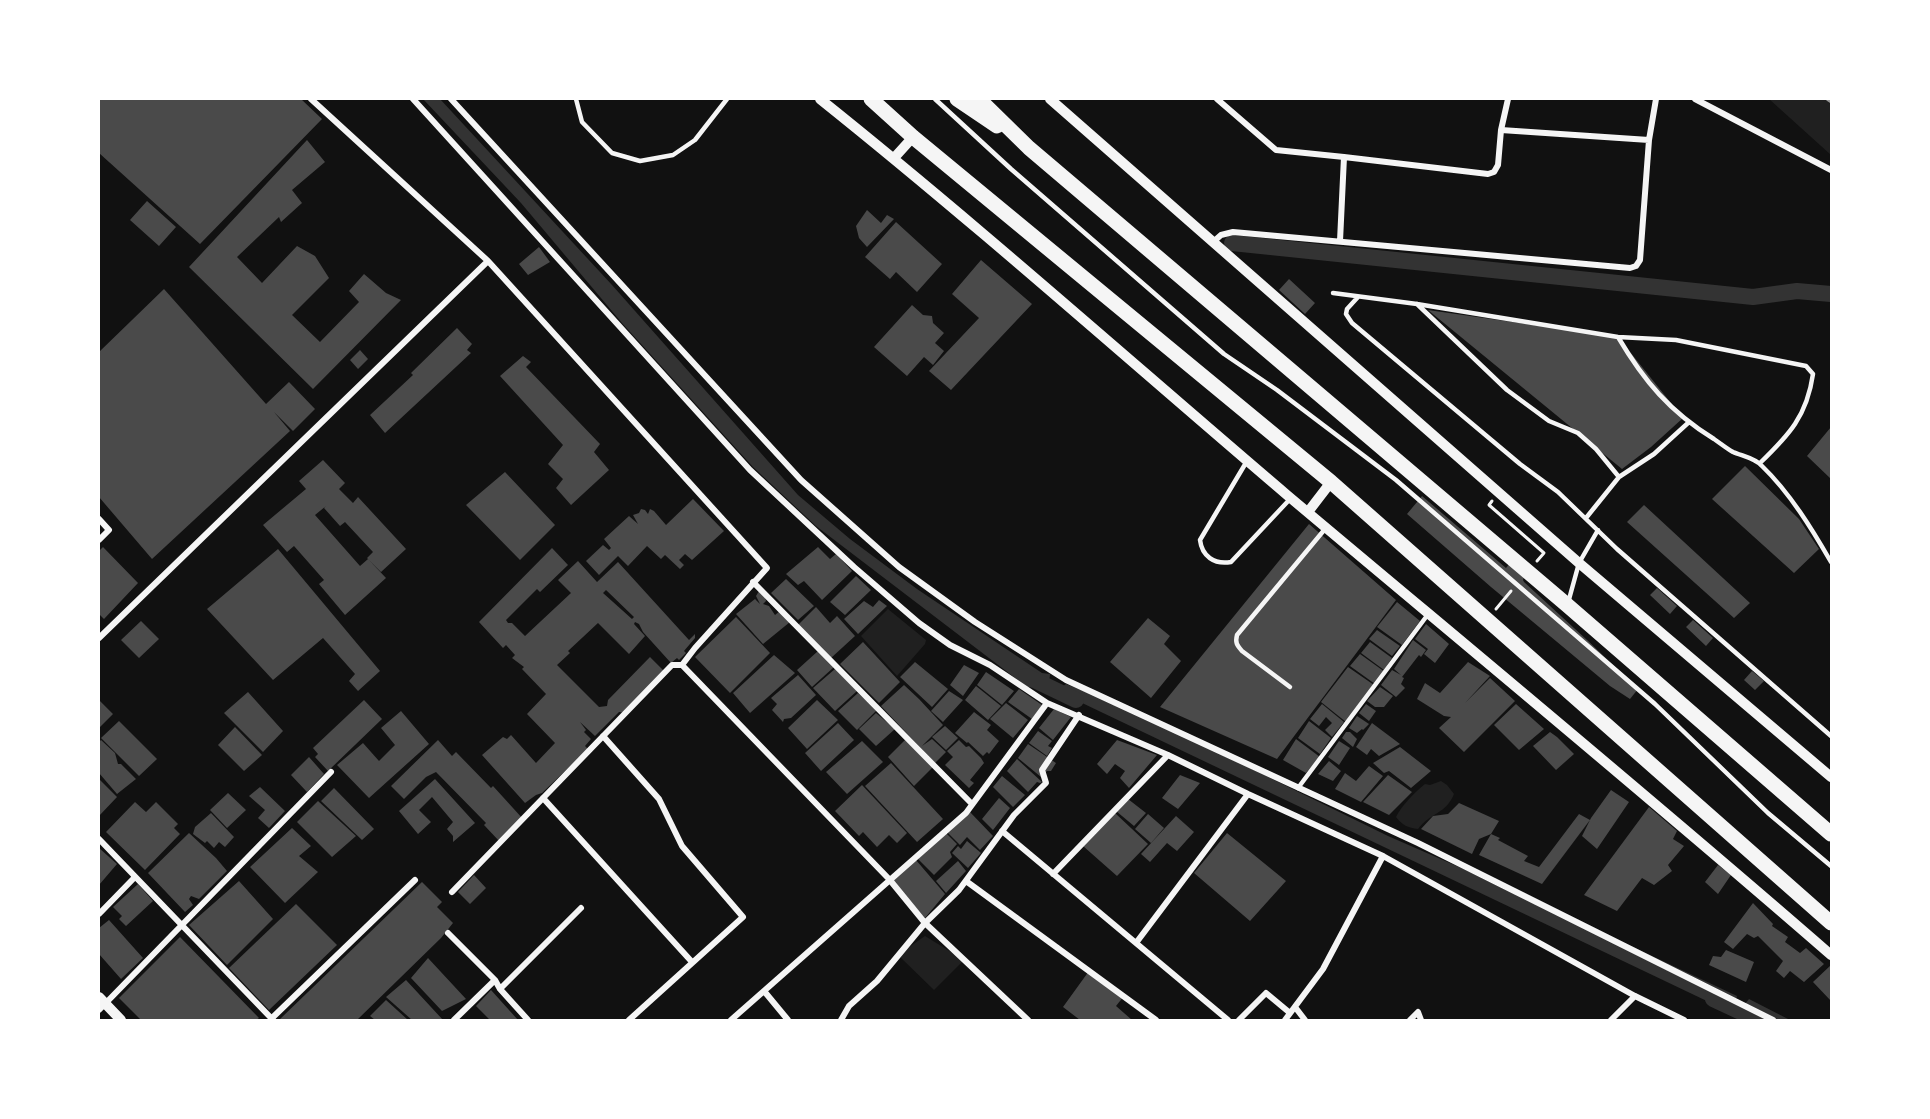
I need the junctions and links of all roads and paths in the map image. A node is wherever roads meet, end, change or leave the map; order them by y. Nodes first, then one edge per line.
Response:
1 (311, 99) edge
2 (413, 99) edge
3 (451, 99) edge
4 (576, 99) edge
5 (727, 99) edge
6 (820, 99) edge
7 (871, 99) edge
8 (934, 99) edge
9 (957, 99) edge
10 (979, 99) edge
11 (1050, 99) edge
12 (1217, 99) edge
13 (1508, 99) edge
14 (1656, 99) edge
15 (1695, 99) edge
16 (1501, 130) junction
17 (913, 137) junction
18 (1649, 140) junction
19 (1029, 148) junction
20 (1344, 157) junction
21 (894, 158) junction
22 (1831, 170) edge
23 (1340, 241) junction
24 (1212, 243) junction
25 (488, 261) junction
26 (1333, 293) dead end
27 (1358, 297) junction
28 (1417, 304) junction
29 (1618, 337) junction
30 (1688, 423) junction
31 (1247, 461) junction
32 (1760, 464) junction
33 (1619, 477) junction
34 (1331, 482) junction
35 (1291, 498) junction
36 (1489, 505) dead end
37 (1308, 512) junction
38 (1586, 518) junction
39 (99, 519) edge
40 (1326, 526) junction
41 (1598, 530) junction
42 (99, 540) edge
43 (1537, 561) dead end
44 (1831, 562) edge
45 (1579, 563) junction
46 (753, 582) junction
47 (1516, 586) dead end
48 (1567, 605) junction
49 (1494, 611) dead end
50 (1429, 613) junction
51 (99, 638) edge
52 (682, 665) junction
53 (1290, 687) dead end
54 (1047, 703) junction
55 (1079, 715) junction
56 (603, 736) junction
57 (1831, 736) edge
58 (1168, 755) junction
59 (331, 772) dead end
60 (1831, 777) edge
61 (1298, 788) junction
62 (1248, 794) junction
63 (543, 798) junction
64 (972, 804) junction
65 (1002, 831) junction
66 (1831, 834) edge
67 (99, 839) edge
68 (1383, 856) junction
69 (1831, 866) edge
70 (1053, 874) junction
71 (135, 877) junction
72 (889, 879) junction
73 (415, 880) dead end
74 (966, 881) junction
75 (452, 892) dead end
76 (580, 908) dead end
77 (99, 914) edge
78 (926, 923) junction
79 (1831, 923) edge
80 (183, 925) junction
81 (448, 933) dead end
82 (1136, 943) junction
83 (1831, 955) edge
84 (692, 962) junction
85 (495, 980) junction
86 (500, 989) junction
87 (764, 991) junction
88 (1635, 996) junction
89 (101, 1004) edge
90 (1293, 1010) junction
91 (271, 1019) edge
92 (121, 1020) edge
93 (454, 1020) edge
94 (528, 1020) edge
95 (628, 1020) edge
96 (731, 1020) edge
97 (788, 1020) edge
98 (841, 1020) edge
99 (1028, 1020) edge
100 (1156, 1020) edge
101 (1228, 1020) edge
102 (1239, 1020) edge
103 (1285, 1020) edge
104 (1305, 1020) edge
105 (1410, 1020) edge
106 (1421, 1020) edge
107 (1611, 1020) edge
108 (1684, 1020) edge
109 (1773, 1020) edge

1 - 25 street
2 - 54 street
3 - 61 street
4 - 5 lane
6 - 21 street
7 - 17 highway
8 - 69 lane
9 - 19 highway
10 - 19 highway
11 - 24 street
12 - 20 street
13 - 16 street
14 - 18 street
15 - 22 street
16 - 18 street
16 - 20 street
17 - 21 street
17 - 34 highway
18 - 23 street
19 - 48 highway
20 - 23 street
21 - 31 street
23 - 24 street
24 - 45 street
25 - 46 street
25 - 51 street
26 - 27 lane
27 - 28 lane
27 - 38 lane
28 - 29 lane
28 - 33 lane
29 - 30 lane
29 - 32 lane
30 - 32 lane
30 - 33 lane
31 - 35 street
31 - 35 lane
32 - 44 lane
33 - 38 lane
34 - 37 street
34 - 79 highway
35 - 37 street
36 - 43 path
37 - 40 street
38 - 41 lane
39 - 42 street
40 - 50 street
40 - 53 lane
41 - 45 lane
41 - 57 lane
45 - 48 lane
45 - 60 street
46 - 52 street
46 - 64 street
47 - 49 path
48 - 66 highway
50 - 61 lane
50 - 83 street
52 - 56 street
52 - 72 street
54 - 55 street
54 - 64 street
55 - 58 street
55 - 65 street
56 - 63 street
56 - 84 street
58 - 62 street
58 - 70 street
59 - 80 street
61 - 109 street
62 - 68 street
62 - 82 street
63 - 75 street
63 - 84 street
64 - 72 street
65 - 70 street
65 - 74 street
67 - 71 street
68 - 88 street
68 - 90 street
70 - 82 street
71 - 77 street
71 - 80 street
72 - 78 street
72 - 87 street
73 - 91 street
74 - 78 street
74 - 100 street
76 - 86 street
78 - 98 street
78 - 99 street
80 - 89 street
80 - 91 street
81 - 85 street
82 - 101 street
84 - 95 street
85 - 86 street
85 - 93 street
86 - 94 street
87 - 96 street
87 - 97 street
88 - 107 street
88 - 108 street
89 - 92 street
90 - 102 street
90 - 103 street
90 - 104 street
105 - 106 street

